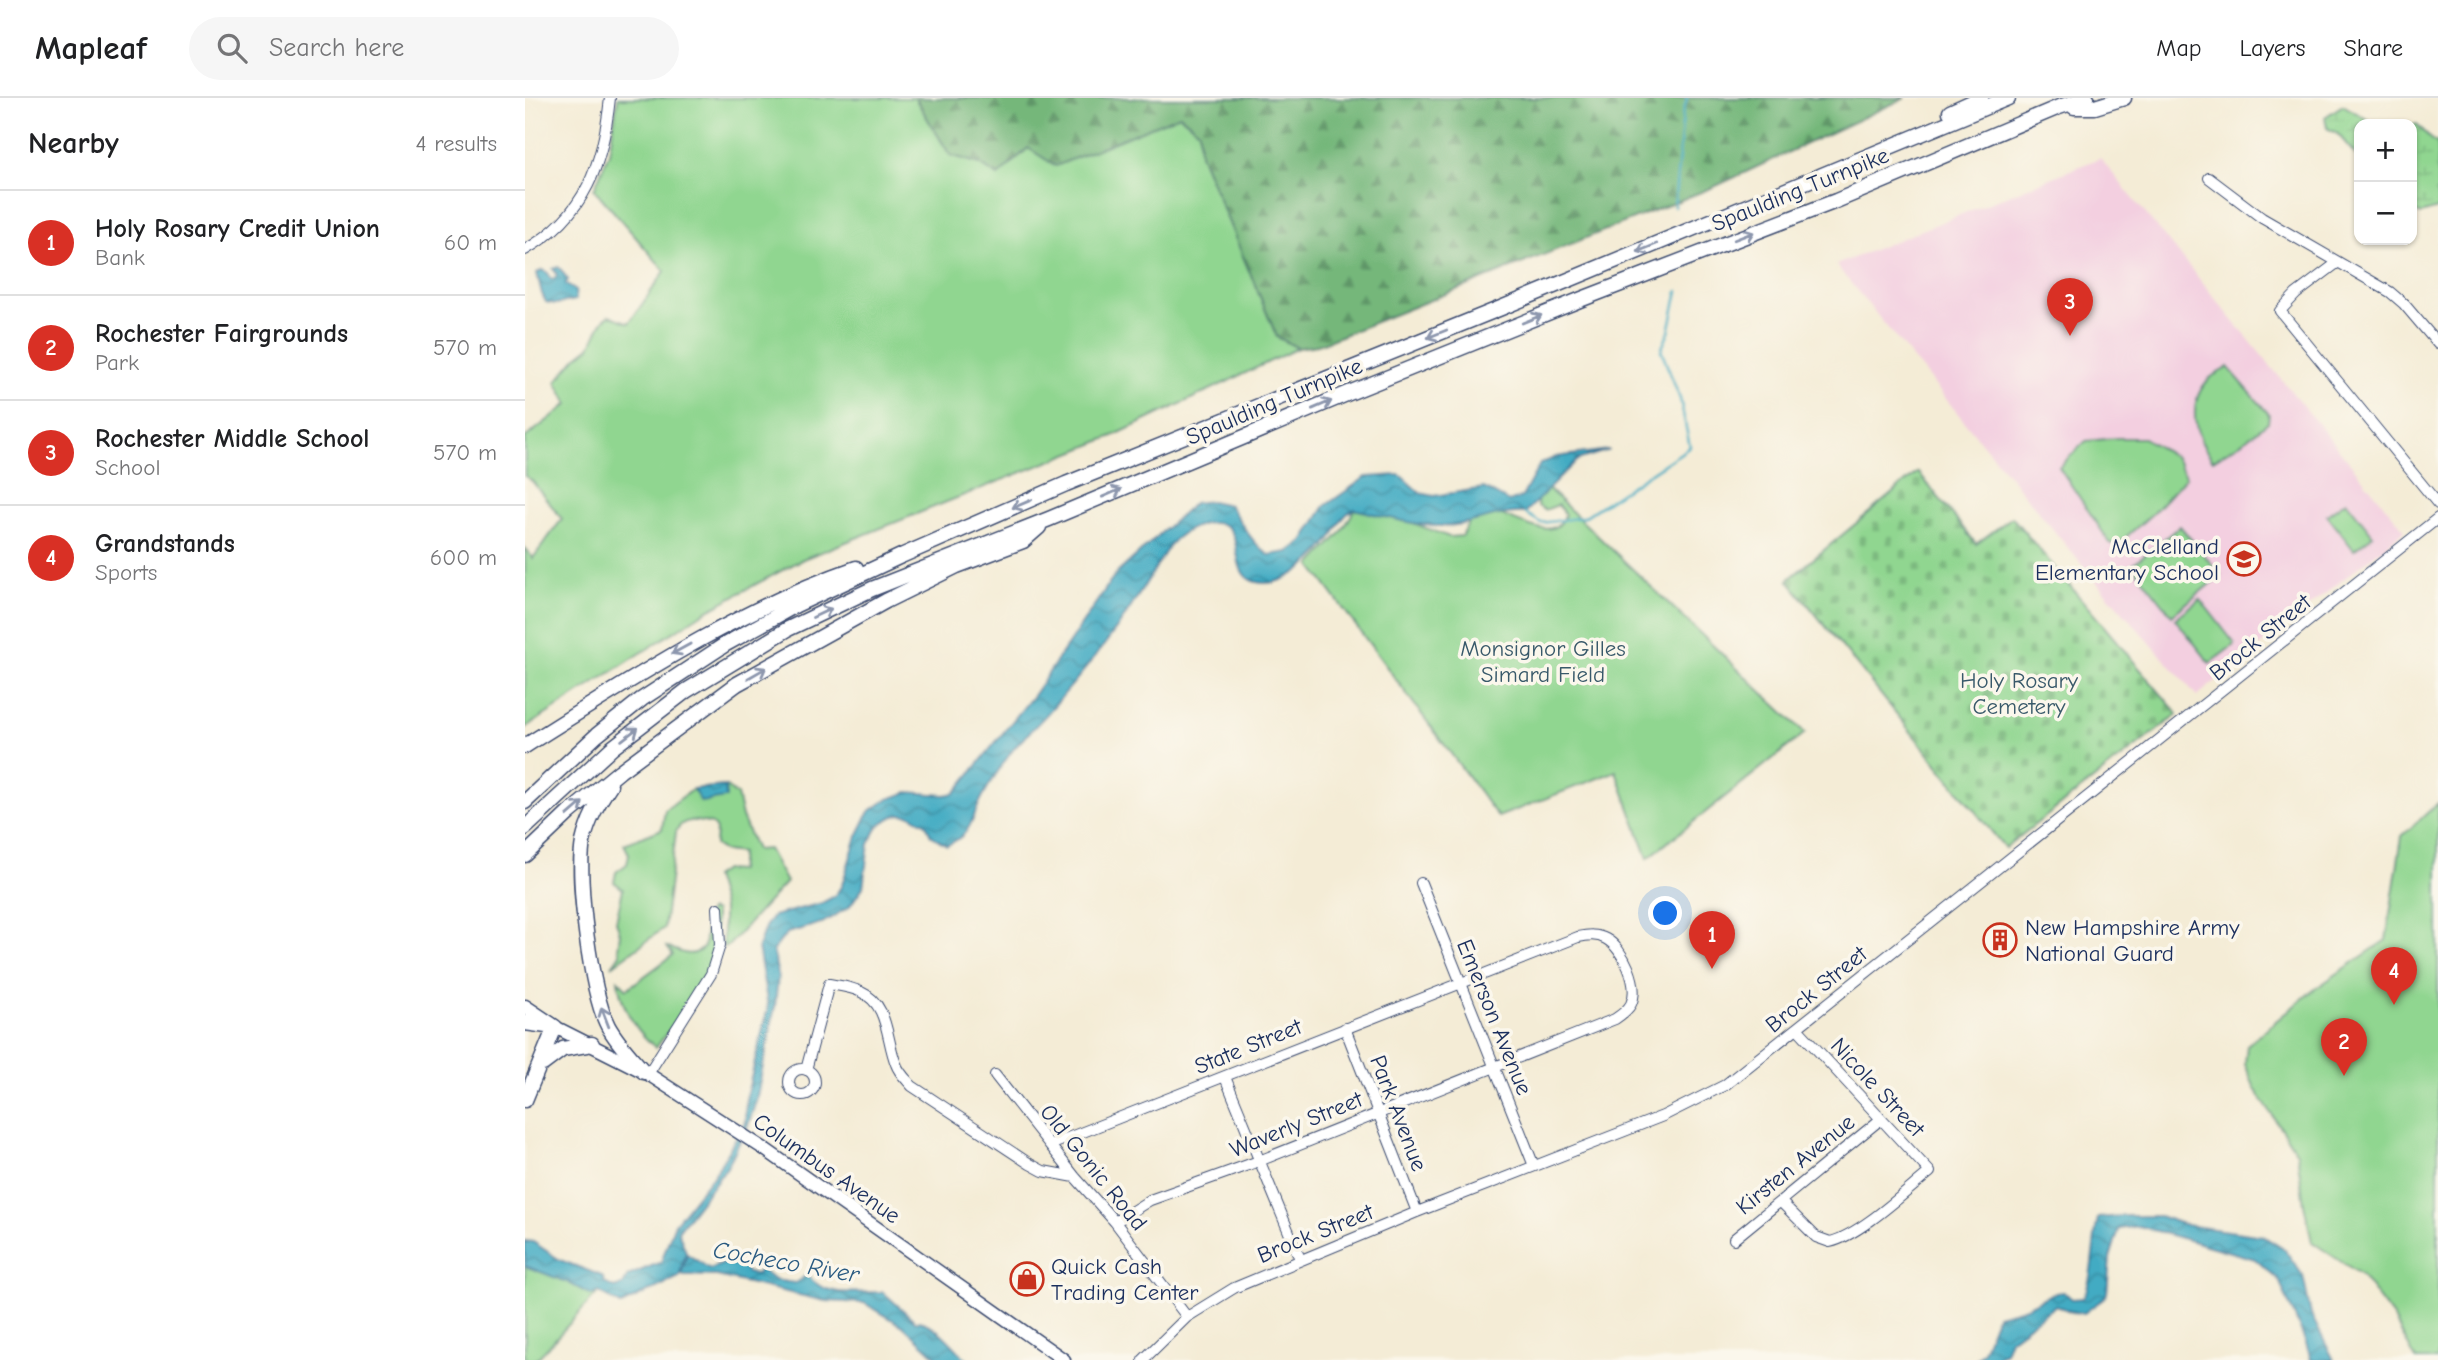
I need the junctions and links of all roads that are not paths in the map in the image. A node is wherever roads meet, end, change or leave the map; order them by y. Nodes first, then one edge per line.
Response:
1 (610, 98) edge
2 (1981, 98) edge
3 (2008, 98) edge
4 (2087, 98) edge
5 (2124, 98) edge
6 (2059, 107) junction
7 (1868, 156) junction
8 (2209, 178) dead end
9 (525, 250) edge
10 (2337, 262) junction
11 (2438, 344) edge
12 (2438, 504) edge
13 (1049, 519) junction
14 (2438, 519) edge
15 (901, 556) junction
16 (525, 746) edge
17 (619, 771) junction
18 (525, 802) edge
19 (525, 828) edge
20 (525, 855) edge
21 (1421, 883) dead end
22 (718, 908) dead end
23 (1461, 984) junction
24 (525, 1007) edge
25 (525, 1023) edge
26 (555, 1027) junction
27 (1345, 1028) junction
28 (1797, 1028) junction
29 (592, 1045) junction
30 (540, 1067) junction
31 (1495, 1068) junction
32 (806, 1070) dead end
33 (646, 1073) junction
34 (995, 1075) dead end
35 (1225, 1077) junction
36 (525, 1100) edge
37 (1378, 1113) junction
38 (1881, 1119) junction
39 (1050, 1145) junction
40 (1259, 1161) junction
41 (1534, 1166) junction
42 (1075, 1177) junction
43 (1781, 1202) junction
44 (1417, 1212) junction
45 (1115, 1222) junction
46 (1734, 1239) dead end
47 (1300, 1259) junction
48 (1187, 1317) junction
49 (1064, 1360) edge
50 (1143, 1360) edge

1 - 9 street
2 - 7 highway
3 - 7 highway, Spaulding Turnpike
4 - 6 highway, Spaulding Turnpike
5 - 6 highway
13 -> 6 highway, Spaulding Turnpike
7 -> 15 highway, Spaulding Turnpike
8 - 10 street
10 - 11 street
10 - 12 street
17 -> 13 highway
19 -> 13 highway, Spaulding Turnpike
14 - 28 street, Brock Street
15 -> 16 highway
15 - 18 highway, Spaulding Turnpike
20 -> 17 highway
33 -> 17 highway
21 - 23 street, Emerson Avenue
22 - 33 street
23 - 27 street, State Street
23 - 31 street, Emerson Avenue
23 - 31 street, Waverly Street
24 - 26 highway
25 - 26 highway
26 - 29 main road, Columbus Avenue
26 - 30 highway
27 - 35 street, State Street
27 - 37 street, Park Avenue
28 - 38 street, Nicole Street
28 - 41 street, Brock Street
29 - 30 highway
29 - 33 main road, Columbus Avenue
30 - 36 highway
31 - 37 street, Waverly Street
31 - 41 street, Emerson Avenue
32 - 42 street
33 - 49 main road, Columbus Avenue
34 - 39 street, Old Gonic Road
35 - 39 street, State Street
35 - 40 street
37 - 40 street, Waverly Street
37 - 44 street, Park Avenue
38 - 43 street, Kirsten Avenue
38 - 43 street, Nicole Street
39 - 42 street, Old Gonic Road
40 - 45 street, Waverly Street
40 - 47 street
41 - 44 street, Brock Street
42 - 45 street, Old Gonic Road
43 - 46 street, Kirsten Avenue
44 - 47 street, Brock Street
45 - 48 street, Old Gonic Road
47 - 48 street, Brock Street
48 - 50 street, Brock Street

